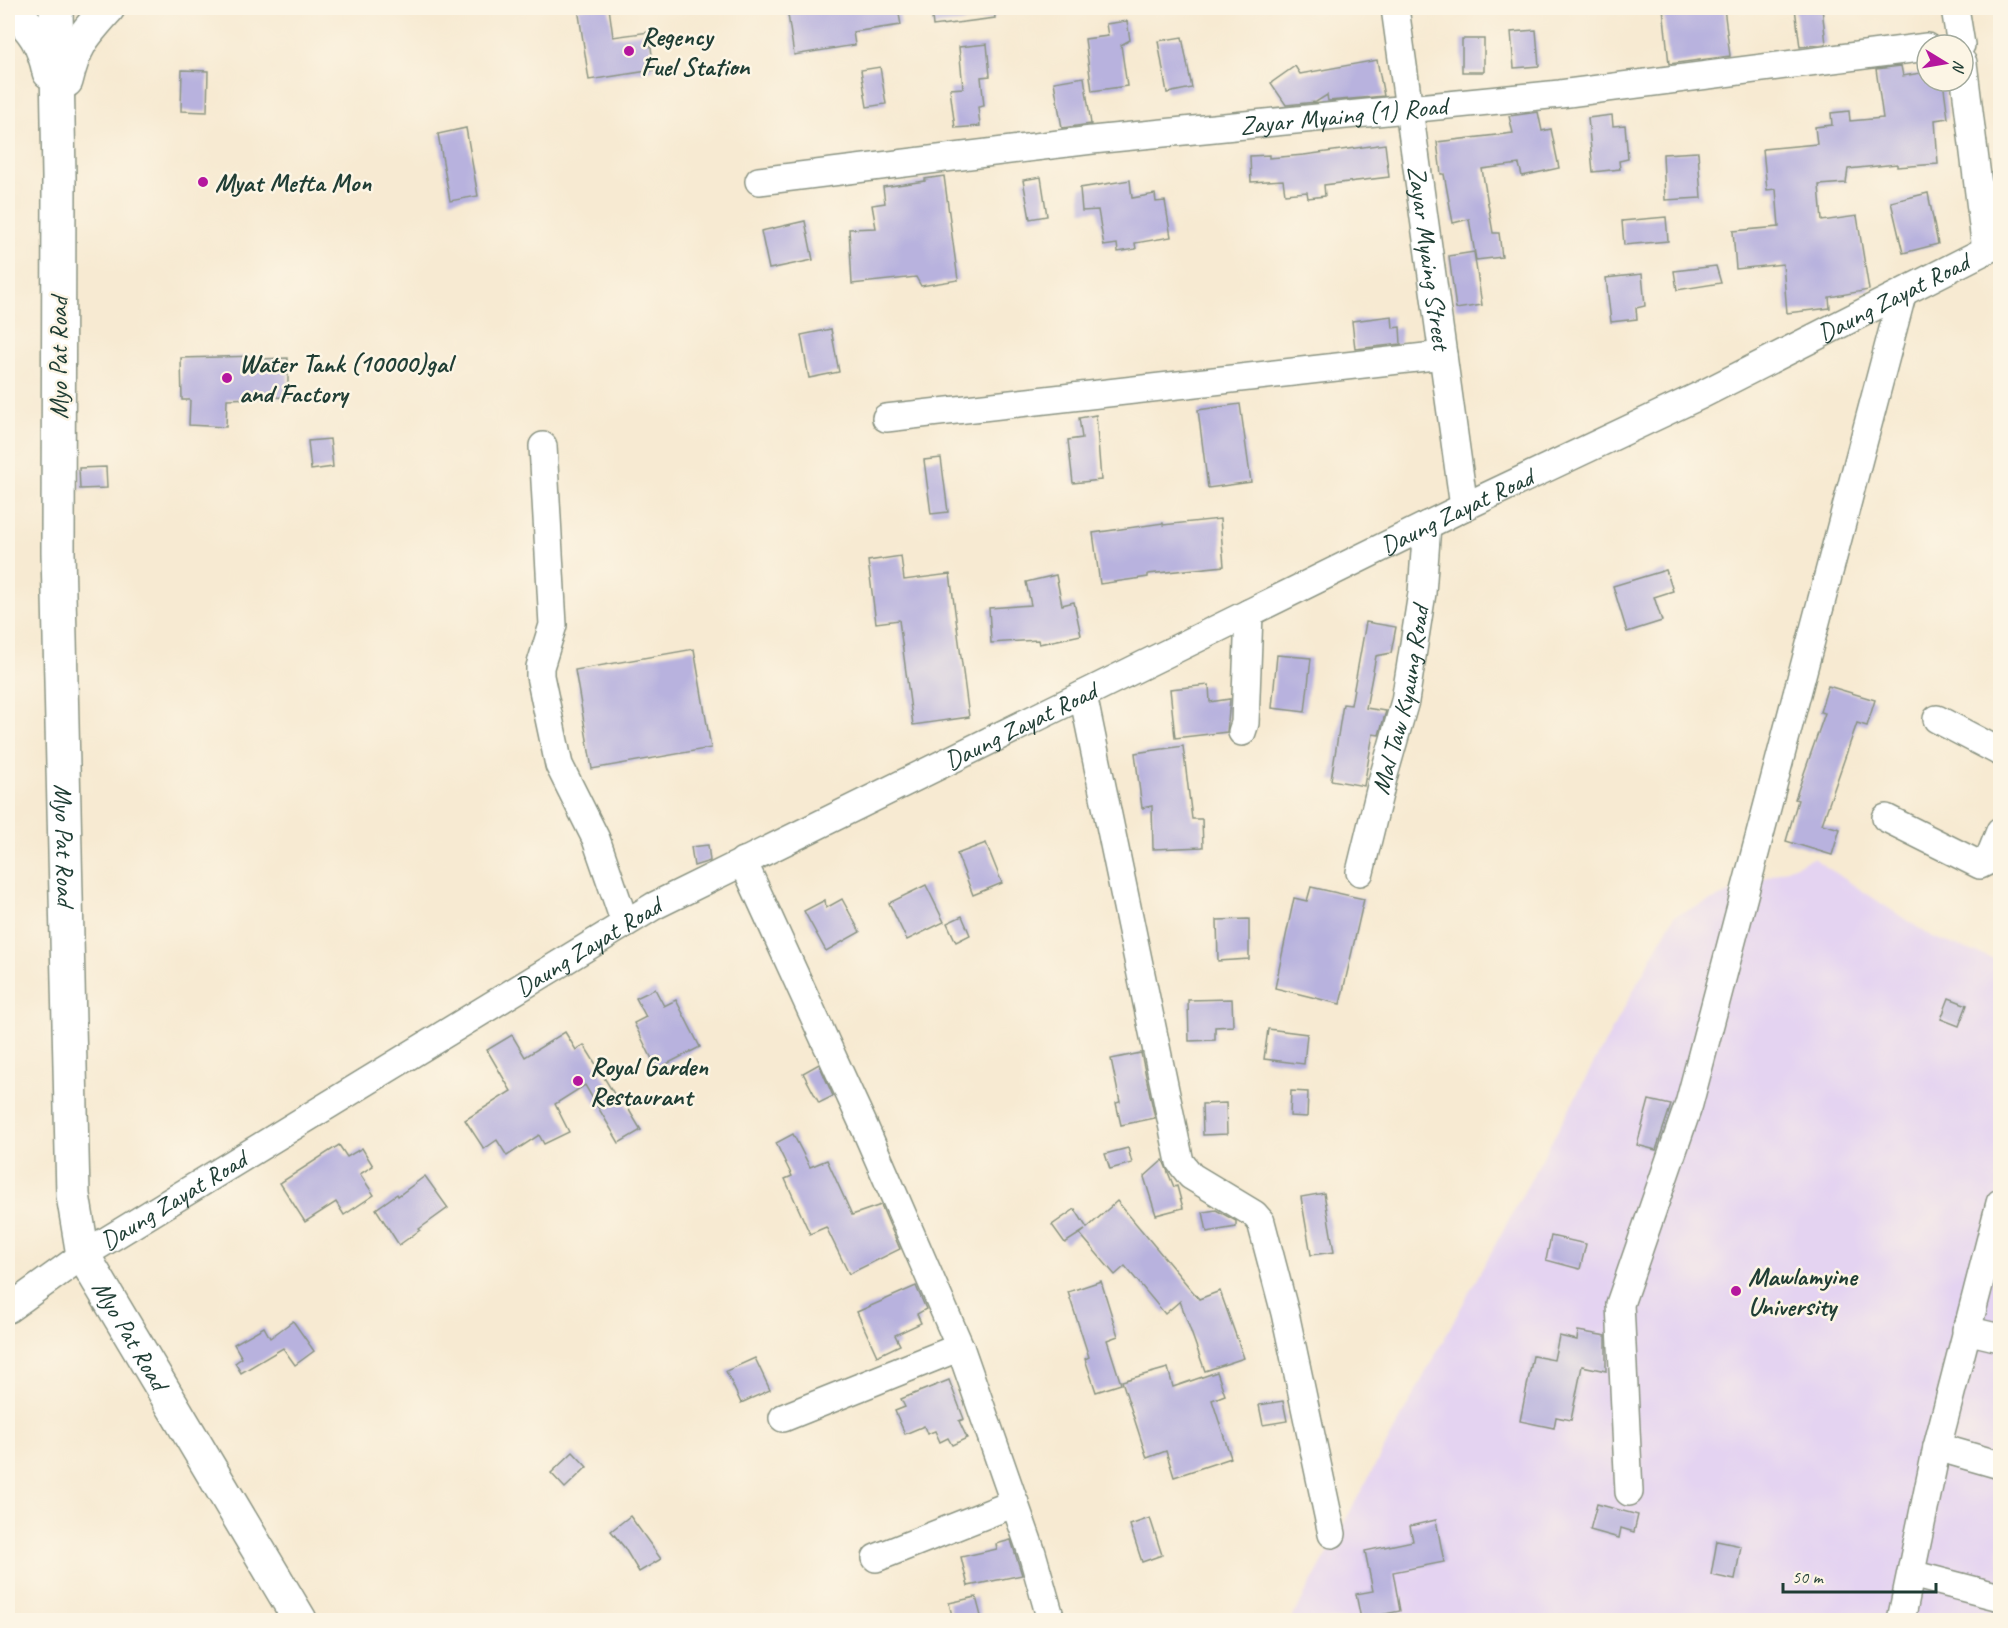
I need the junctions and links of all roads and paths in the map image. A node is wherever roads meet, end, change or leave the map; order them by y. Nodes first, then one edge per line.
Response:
1 (12, 8) edge
2 (56, 8) edge
3 (108, 8) edge
4 (1395, 8) edge
5 (1955, 8) edge
6 (1956, 33) edge
7 (1915, 49) edge
8 (1964, 93) edge
9 (1408, 109) junction
10 (58, 112) junction
11 (759, 181) dead end
12 (1993, 246) edge
13 (1902, 295) junction
14 (1443, 355) junction
15 (886, 418) dead end
16 (543, 446) dead end
17 (1464, 507) junction
18 (1427, 525) junction
19 (1249, 612) junction
20 (1083, 694) junction
21 (1937, 718) dead end
22 (1242, 732) dead end
23 (2001, 752) edge
24 (1886, 818) dead end
25 (2001, 831) edge
26 (743, 861) junction
27 (1360, 872) dead end
28 (625, 922) junction
29 (2001, 1203) edge
30 (83, 1255) junction
31 (8, 1309) edge
32 (1966, 1330) junction
33 (2001, 1338) edge
34 (960, 1347) junction
35 (783, 1418) dead end
36 (1937, 1447) junction
37 (2001, 1465) edge
38 (1629, 1492) dead end
39 (1015, 1503) junction
40 (1332, 1534) dead end
41 (876, 1558) dead end
42 (1911, 1574) junction
43 (2001, 1597) edge
44 (300, 1620) edge
45 (1051, 1620) edge
46 (1901, 1620) edge

1 - 10 main road
2 - 10 main road, Myo Pat Road
3 - 10 main road
4 - 9 street, Zayar Myaing Street
5 - 6 street
7 - 9 street, Zayar Myaing (1) Road
8 - 12 street
9 - 11 street, Zayar Myaing (1) Road
9 - 14 street, Zayar Myaing Street
10 - 30 main road, Myo Pat Road
12 - 13 street, Daung Zayat Road
13 - 17 street, Daung Zayat Road
13 - 38 street
14 - 15 street
14 - 17 street, Zayar Myaing Street
16 - 28 street
17 - 18 street, Daung Zayat Road
18 - 19 street, Daung Zayat Road
18 - 27 street, Mal Taw Kyaung Road
19 - 20 street, Daung Zayat Road
19 - 22 street
20 - 26 street, Daung Zayat Road
20 - 40 street
21 - 23 street
24 - 25 street
26 - 28 street, Daung Zayat Road
26 - 34 street
28 - 30 street, Daung Zayat Road
29 - 32 street
30 - 31 street, Daung Zayat Road
30 - 44 main road, Myo Pat Road
32 - 33 street
32 - 36 street
34 - 35 street
34 - 39 street
36 - 37 street
36 - 42 street
39 - 41 street
39 - 45 street
42 - 43 street
42 - 46 street

